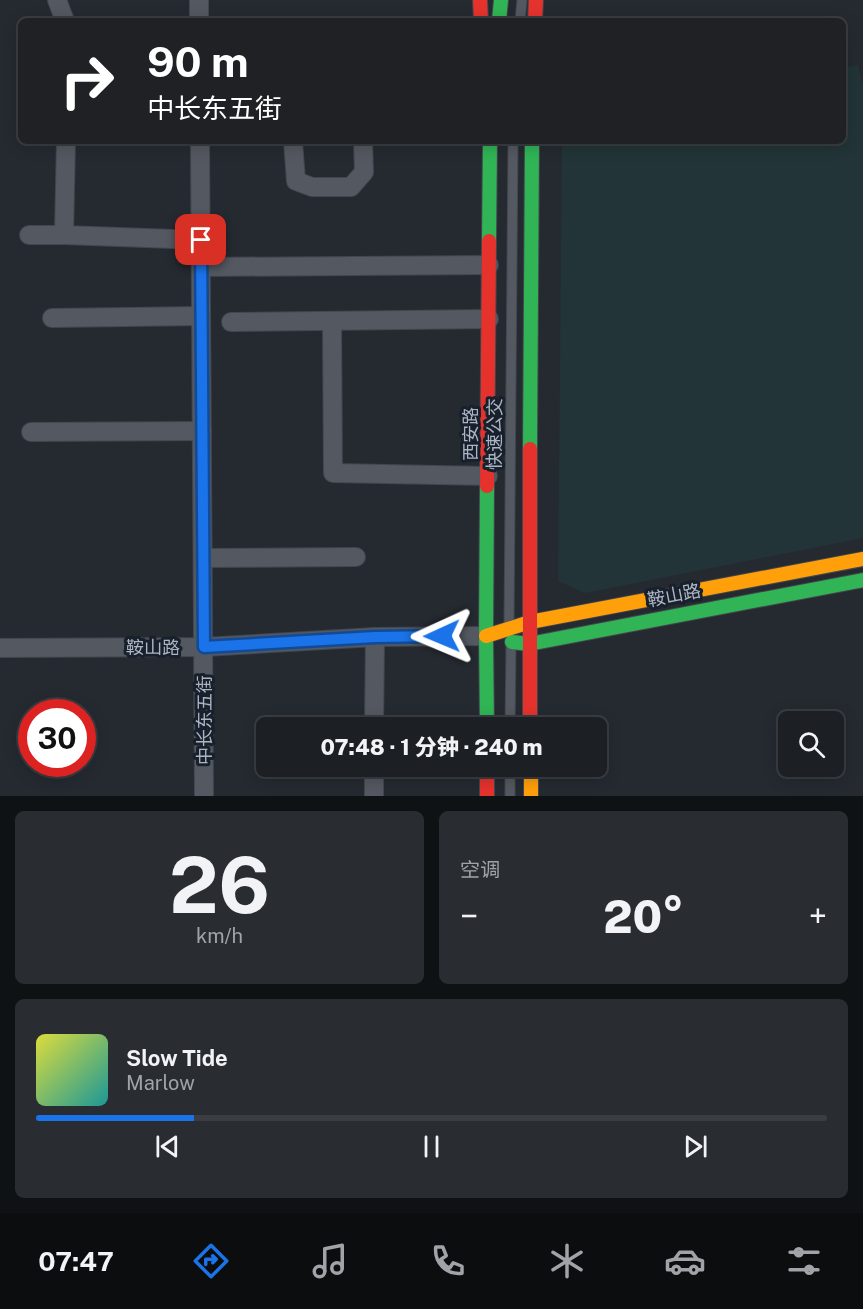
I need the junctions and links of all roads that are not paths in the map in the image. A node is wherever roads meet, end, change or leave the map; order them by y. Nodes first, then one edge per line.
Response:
1 (57, 0) edge
2 (199, 0) edge
3 (480, 0) edge
4 (501, 0) edge
5 (522, 0) edge
6 (536, 0) edge
7 (64, 18) edge
8 (199, 18) edge
9 (480, 18) edge
10 (499, 18) edge
11 (520, 18) edge
12 (535, 18) edge
13 (66, 144) edge
14 (200, 144) edge
15 (293, 144) edge
16 (363, 144) edge
17 (490, 144) edge
18 (513, 144) edge
19 (532, 144) edge
20 (29, 235) dead end
21 (64, 235) junction
22 (201, 240) junction
23 (489, 265) junction
24 (201, 267) junction
25 (201, 316) junction
26 (52, 318) dead end
27 (489, 319) junction
28 (332, 321) junction
29 (231, 322) dead end
30 (202, 431) junction
31 (30, 432) dead end
32 (488, 476) junction
33 (356, 557) dead end
34 (203, 558) junction
35 (863, 558) edge
36 (863, 580) edge
37 (530, 622) junction
38 (509, 628) junction
39 (486, 636) junction
40 (375, 637) junction
41 (511, 642) junction
42 (529, 644) junction
43 (204, 647) junction
44 (0, 648) edge
45 (374, 717) edge
46 (487, 717) edge
47 (510, 717) edge
48 (530, 717) edge
49 (374, 777) edge
50 (487, 777) edge
51 (510, 777) edge
52 (531, 777) edge
53 (374, 795) edge
54 (204, 796) edge
55 (487, 796) edge
56 (510, 796) edge
57 (531, 796) edge

1 - 7 street
2 - 8 street
3 - 9 main road
4 - 10 main road
5 - 11 lane
6 - 12 main road
13 - 21 street
14 - 22 street, 中长东五街
15 - 16 street
17 - 23 main road, 西安路
18 - 38 lane, 快速公交
19 - 37 main road
20 - 21 street
21 - 22 street
22 - 24 street, 中长东五街
23 - 24 street
23 - 27 main road, 西安路
24 - 25 street, 中长东五街
25 - 26 street
25 - 30 street, 中长东五街
27 - 28 street
27 - 32 main road, 西安路
28 - 29 street
28 - 32 street
30 - 31 street
30 - 34 street, 中长东五街
32 - 39 main road, 西安路
33 - 34 street
34 - 43 street, 中长东五街
35 - 37 main road, 鞍山路
36 - 42 main road, 鞍山路
37 - 38 main road, 鞍山路
37 - 42 main road
38 - 39 main road, 鞍山路
38 - 41 lane, 快速公交
39 - 40 street, 鞍山路
39 - 41 main road, 鞍山路
39 - 46 main road, 西安路
40 - 43 street, 鞍山路
40 - 45 street
41 - 42 main road, 鞍山路
41 - 47 lane, 快速公交
42 - 48 main road
43 - 44 street, 鞍山路
43 - 54 street, 中长东五街
49 - 53 street
50 - 55 main road
51 - 56 lane
52 - 57 main road

